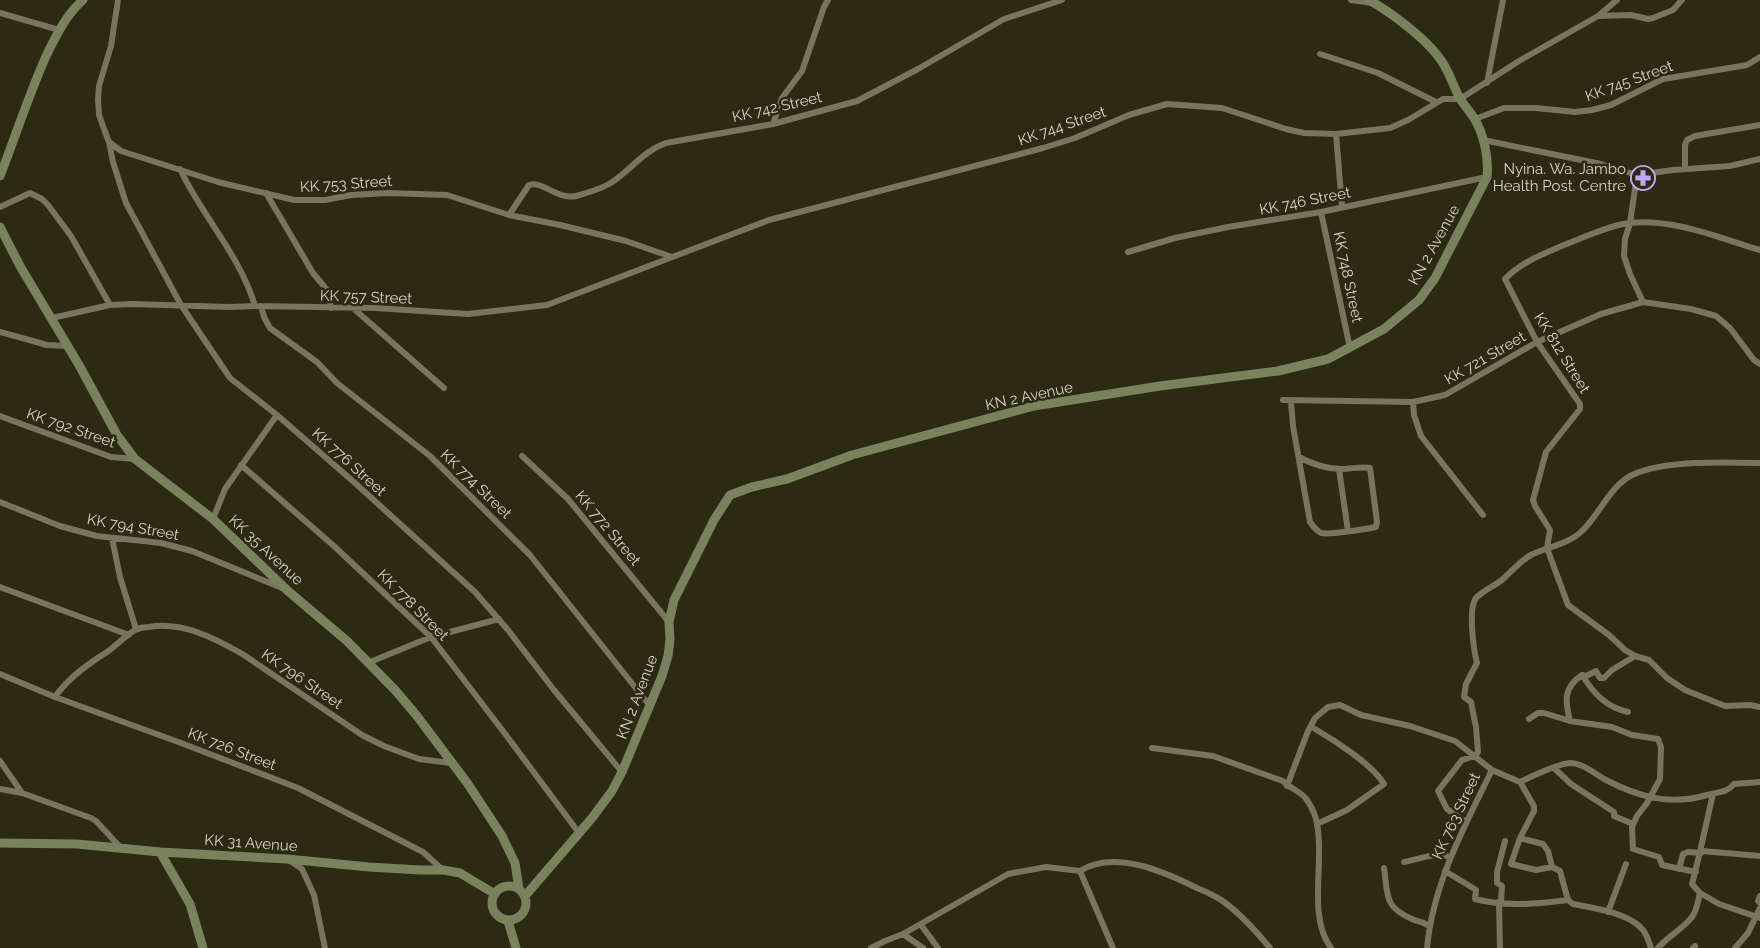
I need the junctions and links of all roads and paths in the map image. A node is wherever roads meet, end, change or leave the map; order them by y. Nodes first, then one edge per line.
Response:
1 (83, 0) edge
2 (118, 0) edge
3 (828, 0) edge
4 (1062, 0) edge
5 (1351, 0) edge
6 (1503, 0) edge
7 (1617, 0) edge
8 (1682, 0) edge
9 (1373, 2) edge
10 (0, 14) edge
11 (1598, 16) junction
12 (59, 30) junction
13 (1320, 54) dead end
14 (1760, 57) edge
15 (1487, 83) junction
16 (1460, 100) junction
17 (1436, 102) junction
18 (1476, 119) junction
19 (773, 124) junction
20 (1760, 125) edge
21 (1336, 134) junction
22 (1482, 140) junction
23 (109, 142) junction
24 (1760, 159) edge
25 (180, 168) junction
26 (1685, 169) junction
27 (1637, 174) junction
28 (0, 176) edge
29 (1487, 177) junction
30 (266, 194) junction
31 (1342, 206) junction
32 (0, 207) edge
33 (1321, 212) junction
34 (509, 215) junction
35 (1630, 223) junction
36 (0, 227) edge
37 (1760, 250) edge
38 (1128, 252) dead end
39 (672, 257) junction
40 (1643, 302) junction
41 (110, 305) junction
42 (181, 305) junction
43 (258, 306) junction
44 (331, 308) junction
45 (353, 308) junction
46 (52, 318) junction
47 (0, 332) edge
48 (1536, 342) junction
49 (67, 346) junction
50 (1350, 348) junction
51 (1760, 364) edge
52 (444, 388) dead end
53 (1283, 400) dead end
54 (1291, 400) junction
55 (1413, 402) junction
56 (277, 415) junction
57 (0, 416) edge
58 (522, 456) dead end
59 (1299, 457) junction
60 (135, 459) junction
61 (1760, 463) edge
62 (241, 465) junction
63 (1339, 469) junction
64 (0, 502) edge
65 (1483, 515) dead end
66 (213, 519) junction
67 (1348, 531) junction
68 (112, 538) junction
69 (1547, 548) junction
70 (0, 587) edge
71 (288, 591) junction
72 (498, 619) junction
73 (669, 622) junction
74 (136, 629) junction
75 (129, 635) junction
76 (431, 637) junction
77 (1635, 656) junction
78 (370, 662) junction
79 (0, 674) edge
80 (1582, 675) junction
81 (56, 697) junction
82 (650, 706) junction
83 (1760, 707) edge
84 (1628, 712) dead end
85 (1529, 719) dead end
86 (1570, 721) junction
87 (1315, 729) dead end
88 (1152, 748) dead end
89 (1475, 756) junction
90 (0, 760) edge
91 (451, 763) junction
92 (1554, 768) junction
93 (1492, 770) junction
94 (622, 772) junction
95 (1520, 782) junction
96 (1760, 782) edge
97 (1287, 786) junction
98 (0, 789) edge
99 (22, 793) junction
100 (1713, 794) junction
101 (1649, 797) junction
102 (1466, 822) junction
103 (1317, 824) junction
104 (1633, 824) junction
105 (579, 833) junction
106 (1520, 838) junction
107 (1505, 841) dead end
108 (0, 842) edge
109 (121, 848) junction
110 (160, 852) junction
111 (1701, 852) junction
112 (1760, 856) edge
113 (287, 858) junction
114 (1450, 858) junction
115 (1404, 862) dead end
116 (1626, 864) dead end
117 (1552, 867) junction
118 (1384, 868) dead end
119 (1679, 869) junction
120 (443, 870) junction
121 (1080, 871) junction
122 (1445, 871) junction
123 (1696, 872) junction
124 (522, 892) junction
125 (495, 894) junction
126 (1700, 894) junction
127 (1760, 896) edge
128 (1568, 900) junction
129 (1500, 902) junction
130 (1760, 903) edge
131 (1760, 908) edge
132 (1608, 912) junction
133 (1758, 917) edge
134 (508, 921) junction
135 (921, 925) junction
136 (1430, 927) junction
137 (904, 934) junction
138 (203, 948) edge
139 (325, 948) edge
140 (516, 948) edge
141 (872, 948) edge
142 (923, 948) edge
143 (938, 948) edge
144 (1113, 948) edge
145 (1270, 948) edge
146 (1331, 948) edge
147 (1427, 948) edge
148 (1500, 948) edge
149 (1651, 948) edge
150 (1658, 948) edge
151 (1734, 948) edge

1 - 12 main road
2 - 23 street
3 - 19 street
4 - 19 street, KK 742 Street
5 - 9 street
6 - 15 street
7 - 11 street
8 - 11 street
9 - 16 main road, KN 2 Avenue
10 - 12 street
11 - 15 street
12 - 28 main road
13 - 17 street
14 - 18 street, KK 745 Street
15 - 16 street
16 - 17 street, KK 744 Street
16 - 18 main road, KN 2 Avenue
17 - 21 street, KK 744 Street
18 - 22 main road, KN 2 Avenue
19 - 34 street, KK 742 Street
20 - 26 street
21 - 31 street
21 - 39 street, KK 744 Street
22 - 27 street
22 - 29 main road, KN 2 Avenue
23 - 25 street, KK 753 Street
23 - 42 street, KK 776 Street
24 - 26 street
25 - 30 street, KK 753 Street
25 - 43 street, KK 774 Street
26 - 27 street
27 - 35 street
29 - 31 street, KK 746 Street
29 - 50 main road, KN 2 Avenue
30 - 34 street, KK 753 Street
30 - 44 street
31 - 33 street, KK 746 Street
32 - 41 street
33 - 38 street, KK 746 Street
33 - 50 street, KK 748 Street
34 - 39 street, KK 753 Street
35 - 37 street, KK 812 Street
35 - 40 street
35 - 48 street, KK 812 Street
36 - 46 main road, KK 35 Avenue
39 - 45 street, KK 757 Street
40 - 48 street, KK 721 Street
40 - 51 street, KK 721 Street
41 - 42 street, KK 757 Street
41 - 46 street, KK 757 Street
42 - 43 street, KK 757 Street
42 - 56 street, KK 776 Street
43 - 44 street, KK 757 Street
43 - 82 street, KK 774 Street
44 - 45 street, KK 757 Street
45 - 52 street
46 - 49 main road, KK 35 Avenue
47 - 49 street
48 - 55 street, KK 721 Street
48 - 69 street, KK 812 Street
49 - 60 main road, KK 35 Avenue
50 - 73 main road, KN 2 Avenue
53 - 54 street, KK 721 Street
54 - 55 street, KK 721 Street
54 - 59 street
55 - 65 street
56 - 62 street
56 - 72 street, KK 776 Street
57 - 60 street, KK 792 Street
58 - 73 street, KK 772 Street
59 - 63 street
59 - 67 street
60 - 66 main road, KK 35 Avenue
61 - 69 street
62 - 66 street
62 - 76 street, KK 778 Street
63 - 67 street
63 - 67 street
64 - 68 street, KK 794 Street
66 - 71 main road, KK 35 Avenue
68 - 71 street, KK 794 Street
68 - 74 street
69 - 77 street
69 - 89 street
70 - 75 street
71 - 78 main road, KK 35 Avenue
72 - 76 street
72 - 94 street, KK 776 Street
73 - 82 main road, KN 2 Avenue
74 - 75 street
74 - 91 street, KK 796 Street
75 - 81 street
76 - 78 street
76 - 105 street, KK 778 Street
77 - 80 street
77 - 83 street
78 - 91 main road, KK 35 Avenue
79 - 81 street, KK 726 Street
80 - 84 street
80 - 86 street
81 - 120 street, KK 726 Street
82 - 94 main road, KN 2 Avenue
85 - 86 street
86 - 101 street
87 - 103 street
88 - 97 street
89 - 93 street
89 - 97 street
89 - 102 street
90 - 99 street
91 - 124 main road, KK 35 Avenue
92 - 95 street
92 - 101 street
92 - 104 street
93 - 95 street, KK 763 Street
93 - 102 street, KK 763 Street
94 - 105 main road, KN 2 Avenue
95 - 106 street
96 - 100 street
97 - 103 street
98 - 99 street
99 - 109 street
100 - 101 street
100 - 111 street
101 - 104 street
102 - 114 street, KK 763 Street
103 - 146 street
104 - 119 street
105 - 124 main road, KN 2 Avenue
106 - 117 street
106 - 117 street
107 - 129 street
108 - 109 main road, KK 31 Avenue
109 - 110 main road, KK 31 Avenue
110 - 113 main road, KK 31 Avenue
110 - 138 main road
111 - 112 street
111 - 119 street
111 - 123 street
113 - 120 main road, KK 31 Avenue
113 - 139 street
114 - 115 street
114 - 122 street, KK 763 Street
116 - 132 street
117 - 128 street
118 - 136 street
119 - 123 street
120 - 125 main road, KK 31 Avenue
121 - 135 street
121 - 144 street
121 - 145 street
122 - 129 street
122 - 136 street, KK 763 Street
123 - 126 street
124 - 125 main road
124 - 134 main road
125 - 134 main road
126 - 133 street
126 - 150 street
127 - 130 street
128 - 129 street
128 - 132 street
129 - 148 street
131 - 133 street
132 - 149 street
133 - 151 street
134 - 140 main road
135 - 137 street
135 - 143 street
136 - 147 street, KK 763 Street
137 - 141 street
137 - 142 street

